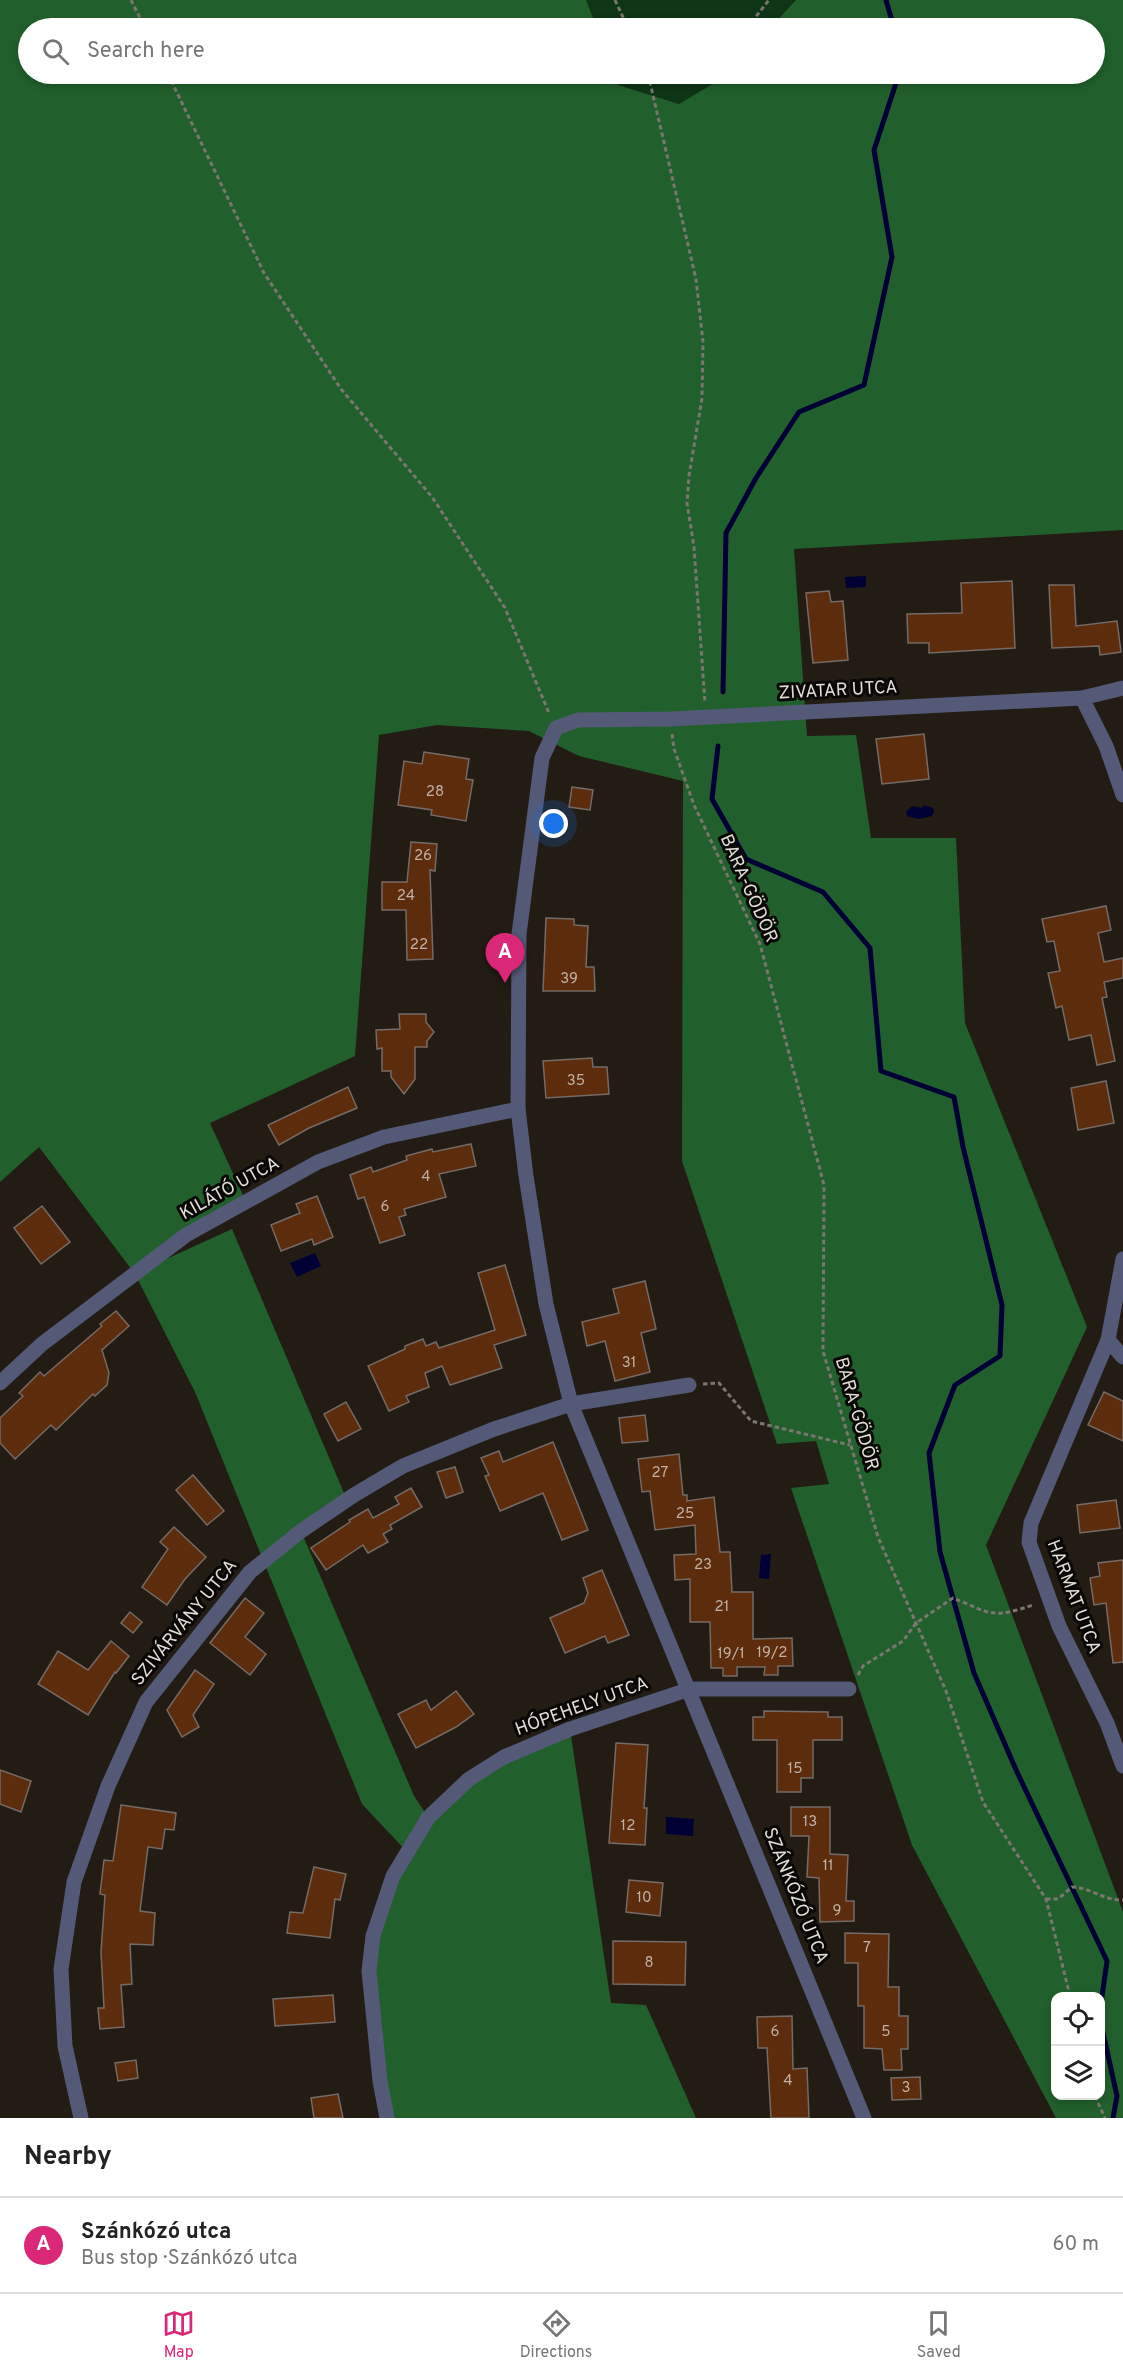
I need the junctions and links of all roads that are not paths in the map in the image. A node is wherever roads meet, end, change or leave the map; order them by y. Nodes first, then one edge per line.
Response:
1 (1123, 688) edge
2 (1082, 698) junction
3 (556, 728) joint
4 (1123, 795) edge
5 (518, 1108) junction
6 (1123, 1259) edge
7 (1108, 1340) junction
8 (1123, 1357) edge
9 (0, 1383) edge
10 (689, 1385) road end
11 (571, 1404) junction
12 (690, 1689) junction
13 (849, 1689) road end
14 (1123, 1766) edge
15 (81, 2118) edge
16 (387, 2118) edge
17 (864, 2118) edge

1 - 2 street, ZIVATAR UTCA
2 - 3 street, ZIVATAR UTCA
2 - 4 street
3 - 5 street, SZÁNKÓZÓ UTCA
5 - 9 street, KILÁTÓ UTCA
5 - 11 street, SZÁNKÓZÓ UTCA
6 - 7 street, HARMAT UTCA
7 - 8 street
7 - 14 street, HARMAT UTCA
10 - 11 street
11 - 12 street, SZÁNKÓZÓ UTCA
11 - 15 street, SZIVÁRVÁNY UTCA
12 - 13 street
12 - 16 street, HÓPEHELY UTCA
12 - 17 street, SZÁNKÓZÓ UTCA

